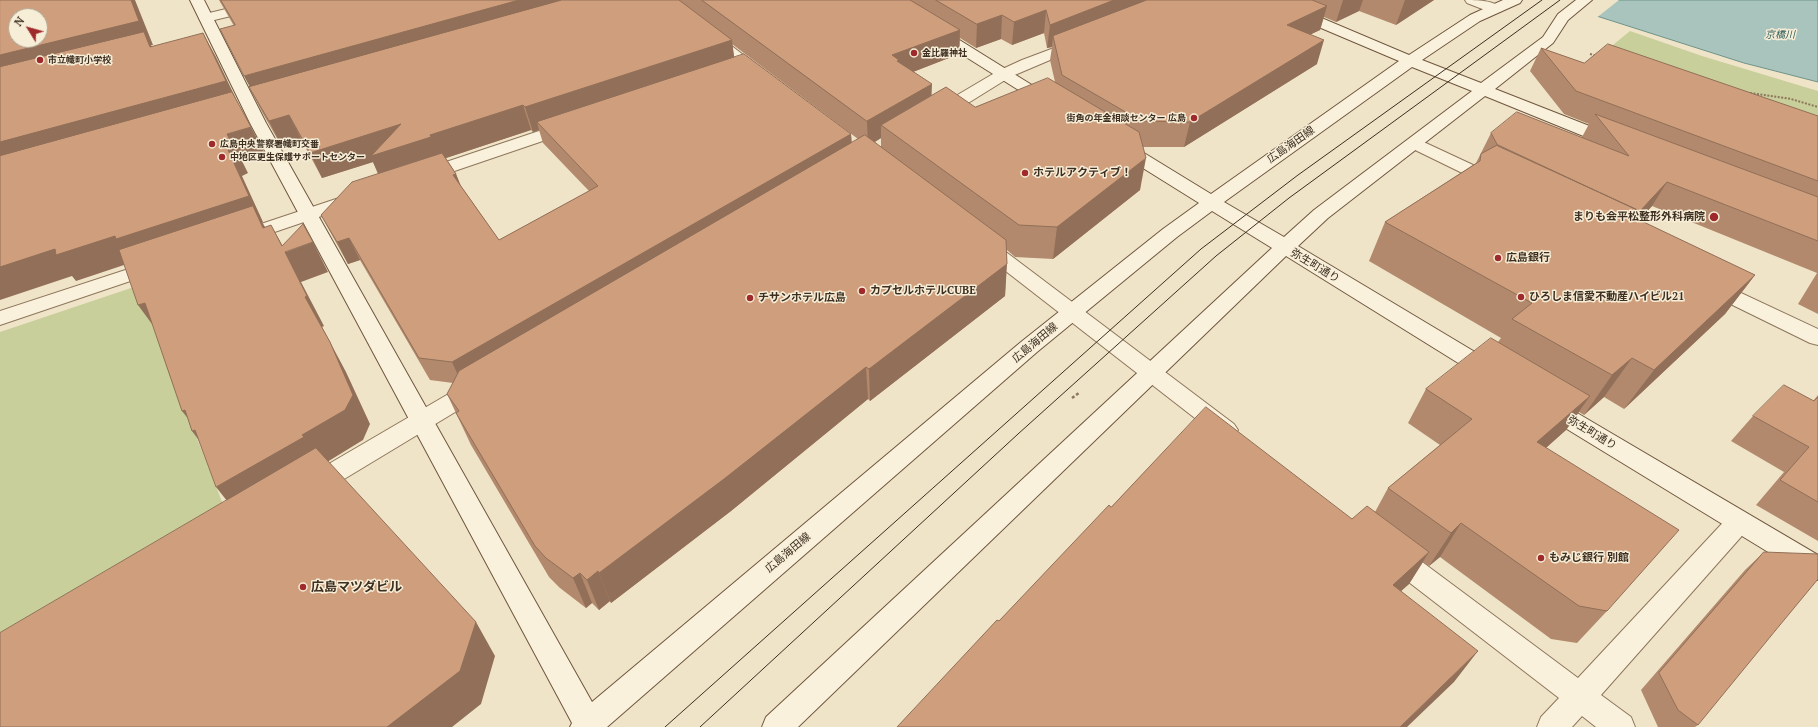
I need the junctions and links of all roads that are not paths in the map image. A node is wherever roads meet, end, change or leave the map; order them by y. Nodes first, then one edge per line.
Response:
1 (280, 0) edge
2 (663, 0) edge
3 (885, 0) edge
4 (1267, 0) edge
5 (1472, 0) edge
6 (1515, 0) edge
7 (1578, 6) edge
8 (1495, 9) junction
9 (204, 23) edge
10 (1099, 34) edge
11 (1410, 61) junction
12 (749, 66) junction
13 (727, 73) edge
14 (1004, 74) junction
15 (774, 85) edge
16 (1482, 90) junction
17 (1065, 112) edge
18 (584, 121) edge
19 (922, 123) edge
20 (1105, 137) edge
21 (1415, 143) junction
22 (1628, 148) edge
23 (404, 182) edge
24 (1513, 190) edge
25 (374, 192) edge
26 (1210, 202) junction
27 (307, 214) junction
28 (966, 231) edge
29 (227, 242) edge
30 (1284, 247) junction
31 (174, 260) edge
32 (1692, 277) edge
33 (1072, 312) junction
34 (0, 318) edge
35 (1818, 338) edge
36 (1152, 373) junction
37 (496, 376) edge
38 (1508, 382) edge
39 (1528, 394) edge
40 (421, 421) junction
41 (1240, 440) edge
42 (295, 496) edge
43 (1739, 522) junction
44 (1379, 545) edge
45 (1818, 570) edge
46 (1580, 697) junction
47 (588, 726) edge
48 (777, 727) edge
49 (1552, 727) edge
50 (1620, 727) edge

1 - 9 street
2 - 12 street
3 - 14 street
4 - 11 street
5 - 8 street
6 - 8 street, 広島海田線
7 - 16 street
8 - 11 street, 広島海田線
9 - 27 street
10 - 14 street
11 - 16 street
11 - 26 street, 広島海田線
12 - 13 street
12 - 15 street
14 - 17 street
14 - 19 street
16 - 21 street
16 - 22 street
18 - 23 street
20 - 26 street, 弥生町通り
21 - 24 street
21 - 30 street
25 - 27 street
26 - 30 street, 弥生町通り
26 - 33 street, 広島海田線
27 - 29 street
27 - 40 street
28 - 33 street
30 - 36 street
30 - 38 street, 弥生町通り
31 - 34 street
32 - 35 street
33 - 36 street
33 - 47 street, 広島海田線
36 - 41 street
36 - 48 street
37 - 40 street
39 - 43 street, 弥生町通り
40 - 42 street
40 - 47 street
43 - 45 street, 弥生町通り
43 - 46 street
44 - 46 street
46 - 49 street
46 - 50 street

